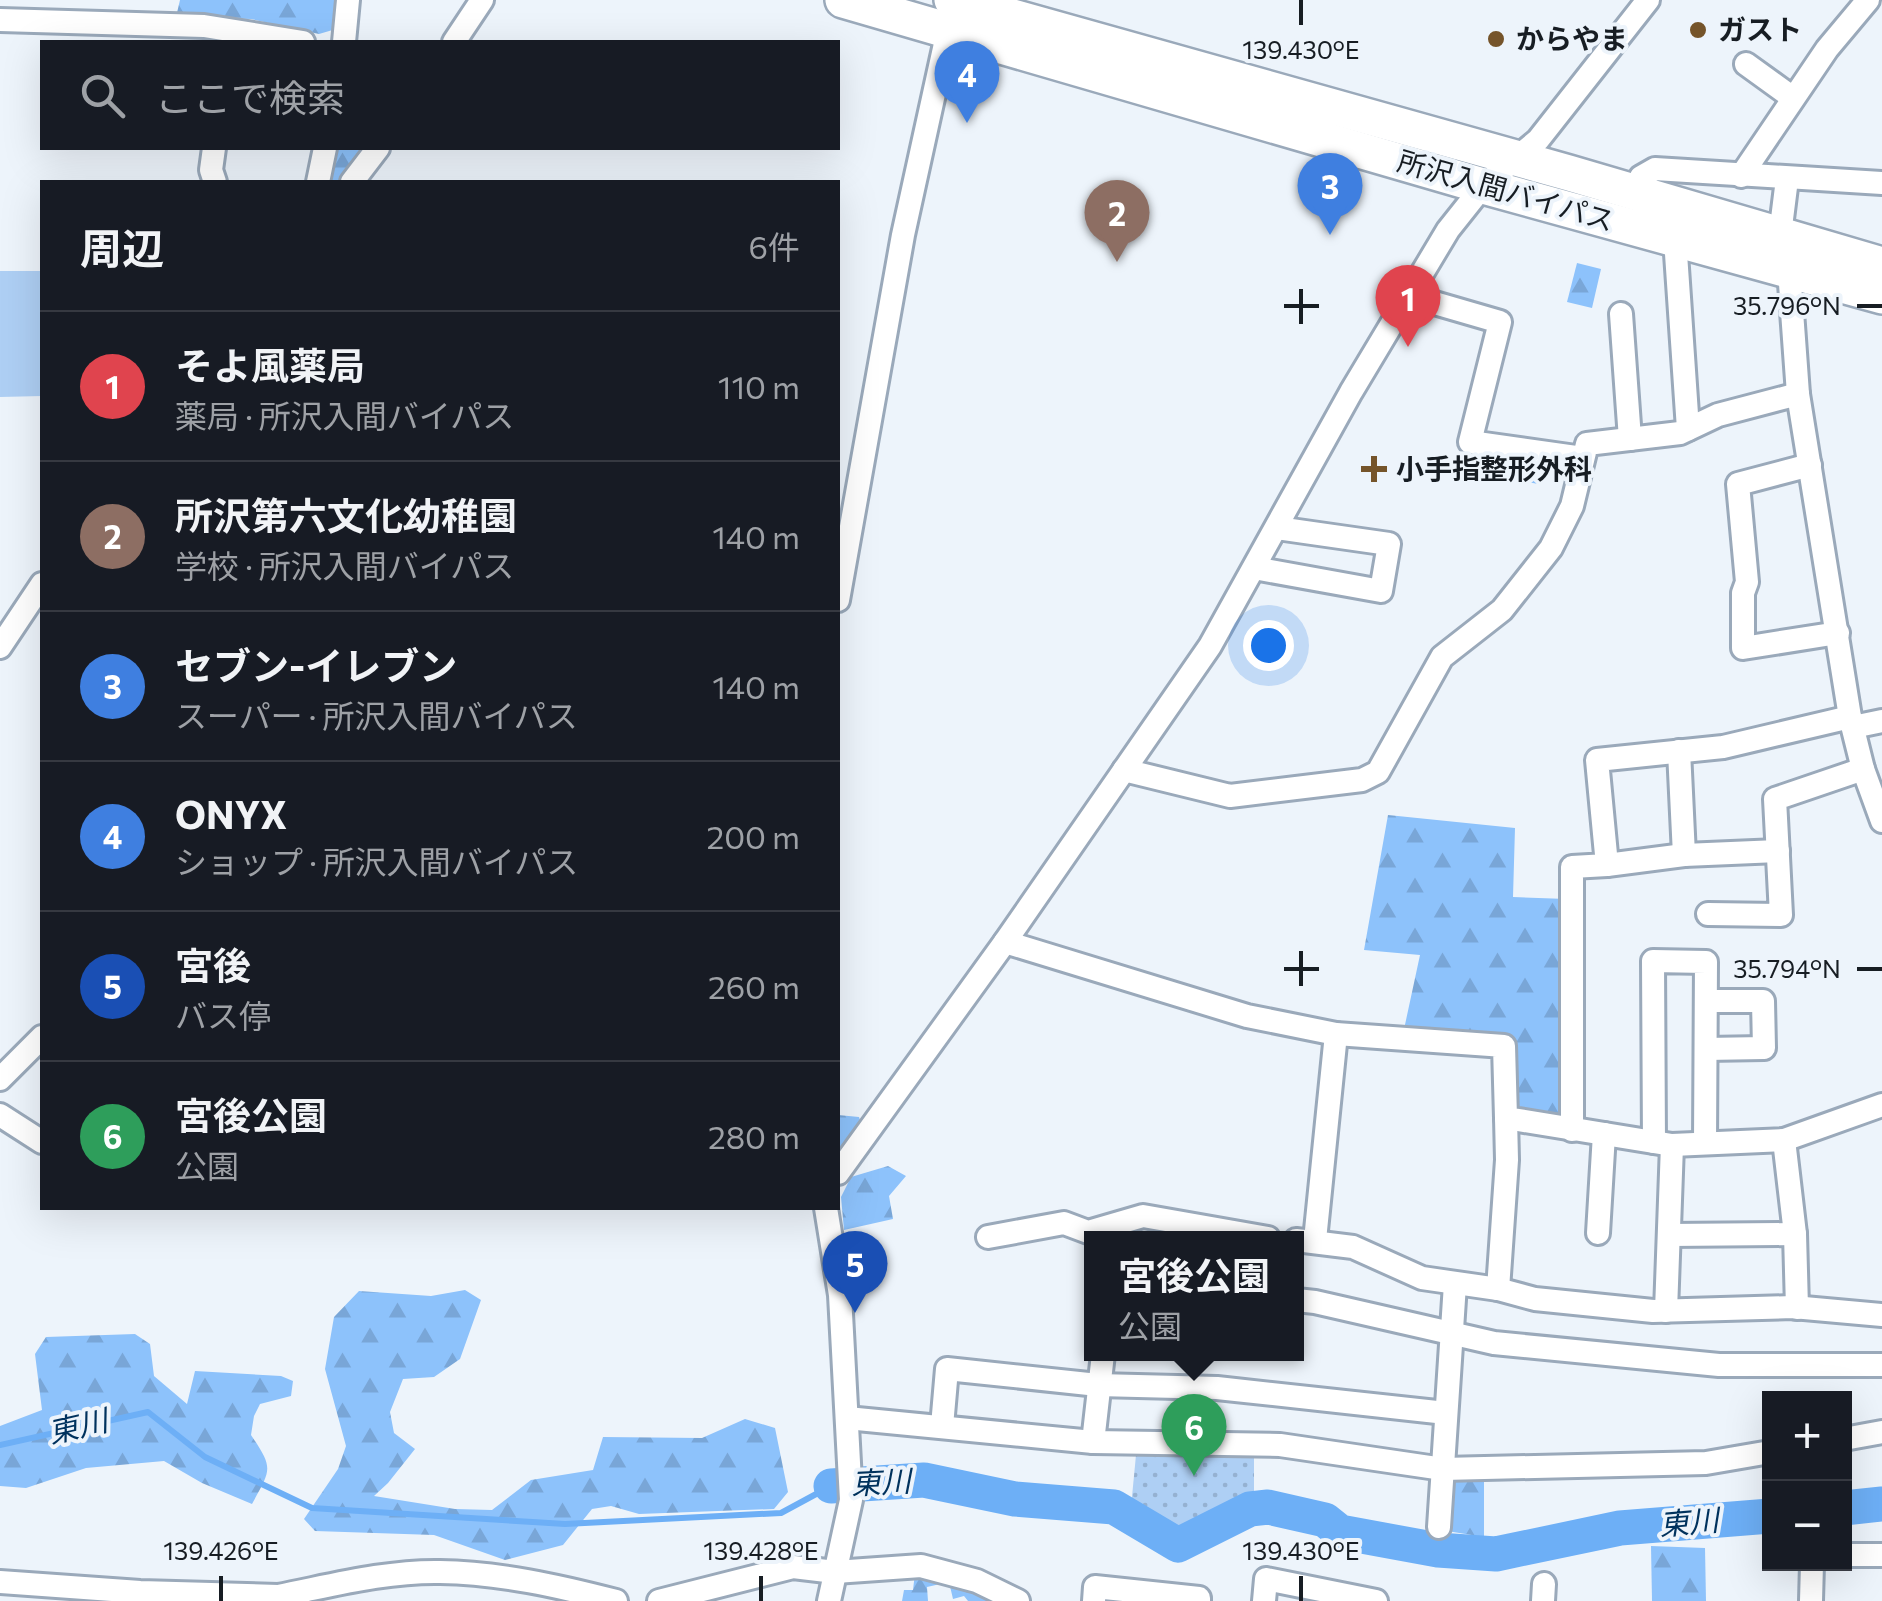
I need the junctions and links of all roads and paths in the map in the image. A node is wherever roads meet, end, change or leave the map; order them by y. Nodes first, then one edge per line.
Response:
1 (348, 0) edge
2 (482, 0) edge
3 (843, 0) edge
4 (1642, 2) edge
5 (1871, 5) edge
6 (950, 15) edge
7 (0, 20) edge
8 (229, 36) edge
9 (278, 40) edge
10 (344, 40) edge
11 (455, 40) edge
12 (1746, 64) dead end
13 (1793, 98) junction
14 (214, 150) edge
15 (325, 150) edge
16 (376, 150) edge
17 (1514, 159) junction
18 (1742, 176) junction
19 (1641, 177) dead end
20 (1787, 179) junction
21 (214, 180) edge
22 (318, 180) edge
23 (354, 180) edge
24 (1882, 183) edge
25 (1482, 186) junction
26 (1780, 235) junction
27 (1675, 239) junction
28 (1882, 265) edge
29 (1789, 270) junction
30 (1407, 295) junction
31 (1882, 296) edge
32 (1621, 314) dead end
33 (1798, 394) junction
34 (1688, 429) junction
35 (1630, 439) junction
36 (1583, 458) junction
37 (1810, 465) junction
38 (846, 514) edge
39 (1277, 528) junction
40 (1254, 568) junction
41 (840, 578) edge
42 (40, 587) edge
43 (1838, 633) junction
44 (0, 647) edge
45 (1852, 722) junction
46 (1882, 722) edge
47 (1679, 751) junction
48 (1863, 769) junction
49 (1124, 770) junction
50 (1882, 821) edge
51 (1778, 852) junction
52 (1684, 855) junction
53 (1607, 865) junction
54 (1708, 914) dead end
55 (1005, 942) junction
56 (1706, 1001) junction
57 (1336, 1034) junction
58 (40, 1039) edge
59 (1706, 1049) junction
60 (0, 1079) edge
61 (1882, 1105) edge
62 (0, 1114) edge
63 (1506, 1118) junction
64 (1572, 1130) junction
65 (1604, 1134) junction
66 (1784, 1140) junction
67 (40, 1141) edge
68 (1663, 1143) junction
69 (1705, 1143) junction
70 (840, 1170) edge
71 (826, 1210) edge
72 (1086, 1231) edge
73 (1091, 1231) edge
74 (1228, 1231) edge
75 (1598, 1232) dead end
76 (1795, 1234) junction
77 (1668, 1235) junction
78 (988, 1237) dead end
79 (1306, 1240) edge
80 (1455, 1284) junction
81 (1498, 1289) junction
82 (1304, 1301) edge
83 (1797, 1308) junction
84 (1666, 1311) junction
85 (1882, 1315) edge
86 (1451, 1336) junction
87 (1102, 1361) edge
88 (1882, 1365) edge
89 (1098, 1385) junction
90 (1446, 1414) junction
91 (848, 1418) junction
92 (942, 1426) junction
93 (1882, 1432) edge
94 (1852, 1438) edge
95 (1093, 1442) junction
96 (1762, 1453) edge
97 (1443, 1470) junction
98 (1439, 1527) dead end
99 (1852, 1555) edge
100 (1882, 1555) edge
101 (1812, 1571) edge
102 (835, 1572) junction
103 (0, 1582) edge
104 (48, 1593) edge
105 (274, 1598) edge
106 (616, 1601) edge
107 (659, 1601) edge
108 (829, 1601) edge
109 (1018, 1601) edge
110 (1094, 1601) edge
111 (1199, 1601) edge
112 (1264, 1601) edge
113 (1376, 1601) edge
114 (1811, 1601) edge

1 - 10 street
2 - 11 street
3 - 6 highway, 所沢入間バイパス
4 - 17 street
5 - 13 street
6 - 17 highway, 所沢入間バイパス
6 - 25 highway, 所沢入間バイパス
6 - 38 street
7 - 8 street
8 - 9 street
12 - 13 street
13 - 18 street
14 - 21 street
15 - 22 street
16 - 23 street
17 - 25 street
17 - 26 highway, 所沢入間バイパス
18 - 19 street
18 - 20 street
20 - 24 street
20 - 26 street
25 - 27 highway, 所沢入間バイパス
25 - 30 street
26 - 28 highway, 所沢入間バイパス
27 - 29 highway, 所沢入間バイパス
27 - 34 street
29 - 31 highway, 所沢入間バイパス
29 - 33 street
30 - 36 street
30 - 39 street
32 - 35 street
33 - 34 street
33 - 37 street
34 - 35 street
35 - 36 street
36 - 49 street
37 - 43 street
37 - 43 street
38 - 41 street
39 - 40 street
39 - 40 street
40 - 49 street
42 - 44 street
43 - 45 street
45 - 46 street
45 - 47 street
45 - 48 street
47 - 52 street
47 - 53 street
48 - 50 street
48 - 51 street
49 - 55 street
51 - 52 street
51 - 54 street
52 - 53 street
53 - 64 street
55 - 57 street
55 - 70 street
56 - 59 street
56 - 59 street
56 - 68 street
57 - 63 street
57 - 79 street
58 - 60 street
59 - 69 street
61 - 66 street
62 - 67 street
63 - 64 street
63 - 81 street
64 - 65 street
65 - 68 street
65 - 75 street
66 - 69 street
66 - 76 street
68 - 69 street
68 - 77 street
71 - 91 street
72 - 78 street
73 - 74 street
76 - 77 street
76 - 83 street
77 - 84 street
79 - 80 street
80 - 81 street
80 - 86 street
81 - 84 street
82 - 86 street
83 - 84 street
83 - 85 street
86 - 88 street
86 - 90 street
87 - 89 street
89 - 90 street
89 - 92 street
89 - 95 street
90 - 97 street
91 - 92 street
91 - 102 street
92 - 95 street
93 - 94 street
95 - 97 street
96 - 97 street
97 - 98 street
99 - 100 street
101 - 114 street
102 - 107 street
102 - 108 street
102 - 109 street
103 - 104 street
104 - 105 street
105 - 106 street
110 - 111 street
112 - 113 street

